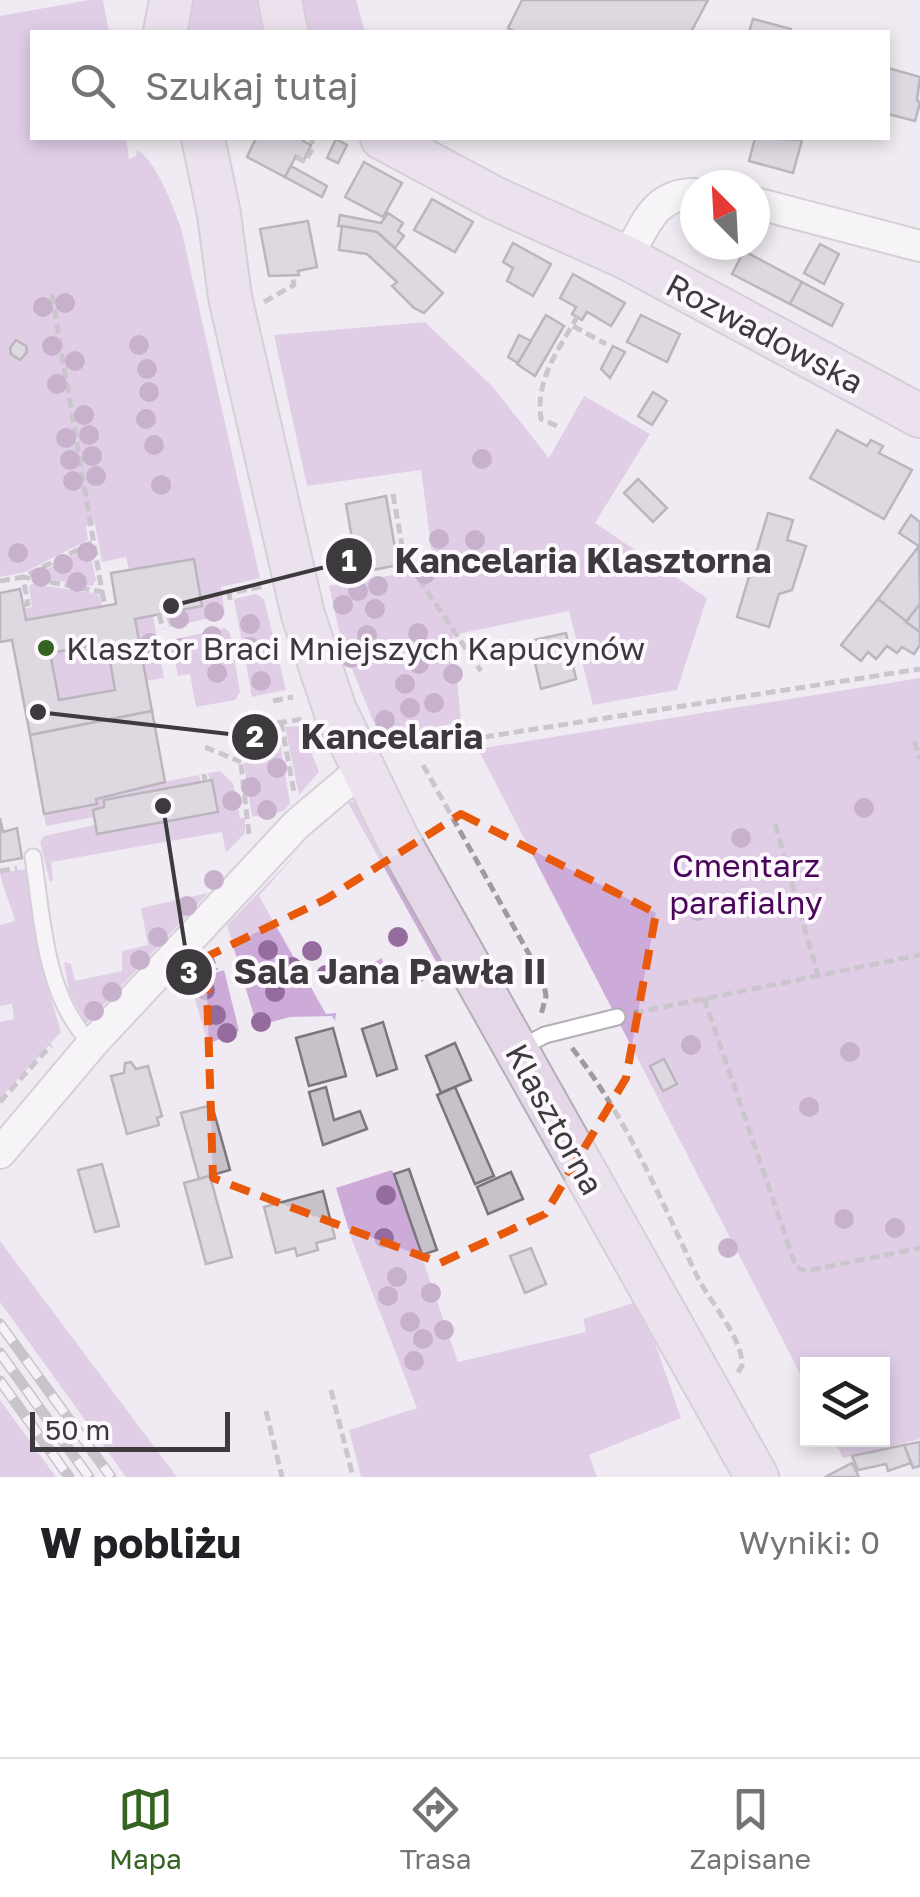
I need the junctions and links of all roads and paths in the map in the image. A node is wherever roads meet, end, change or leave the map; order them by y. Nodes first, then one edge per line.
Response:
1 (280, 0) edge
2 (286, 30) edge
3 (175, 140) edge
4 (203, 140) edge
5 (312, 140) edge
6 (386, 140) edge
7 (439, 140) edge
8 (296, 157) dead end
9 (680, 194) edge
10 (770, 208) edge
11 (920, 246) edge
12 (619, 254) junction
13 (292, 276) dead end
14 (51, 289) dead end
15 (244, 303) junction
16 (578, 317) dead end
17 (572, 326) junction
18 (606, 344) dead end
19 (920, 416) edge
20 (557, 426) dead end
21 (392, 494) dead end
22 (93, 542) junction
23 (24, 577) junction
24 (0, 581) edge
25 (272, 585) dead end
26 (102, 592) junction
27 (230, 600) dead end
28 (23, 605) dead end
29 (105, 605) dead end
30 (160, 614) dead end
31 (162, 629) dead end
32 (920, 669) edge
33 (481, 670) dead end
34 (293, 697) dead end
35 (273, 701) dead end
36 (303, 718) dead end
37 (253, 734) dead end
38 (484, 737) dead end
39 (914, 740) dead end
40 (206, 747) dead end
41 (920, 759) edge
42 (241, 762) junction
43 (424, 765) dead end
44 (361, 770) junction
45 (296, 805) dead end
46 (775, 824) dead end
47 (245, 842) dead end
48 (33, 856) dead end
49 (920, 955) edge
50 (818, 975) junction
51 (704, 998) junction
52 (616, 1017) joint
53 (556, 1032) junction
54 (82, 1034) junction
55 (528, 1044) junction
56 (0, 1102) edge
57 (0, 1153) edge
58 (920, 1248) edge
59 (331, 1390) dead end
60 (712, 1397) junction
61 (266, 1410) dead end
62 (282, 1477) edge
63 (353, 1477) edge
64 (757, 1477) edge

1 - 2 street
3 - 15 street, Klasztorna
4 - 15 street, Klasztorna
5 - 8 path
6 - 12 street, Rozwadowska
7 - 12 street, Rozwadowska
9 - 12 street
10 - 11 street
12 - 19 street, Rozwadowska
13 - 15 path
14 - 22 path
15 - 44 street, Klasztorna
16 - 17 path
17 - 18 path
17 - 20 path
21 - 33 path
22 - 23 path
22 - 26 path
23 - 24 path
23 - 26 path
23 - 28 path
25 - 27 path
26 - 29 path
30 - 31 path
32 - 38 path
34 - 35 path
36 - 45 path
37 - 42 path
39 - 41 path
40 - 42 path
42 - 47 path
43 - 55 path
44 - 54 street
44 - 55 street, Klasztorna
46 - 50 path
48 - 54 lane
49 - 50 path
50 - 51 path
51 - 52 path
51 - 58 path
52 - 53 lane
53 - 55 lane
53 - 60 path
54 - 56 path
54 - 57 street
55 - 60 street, Klasztorna
59 - 63 path
60 - 64 street, Klasztorna
61 - 62 path

